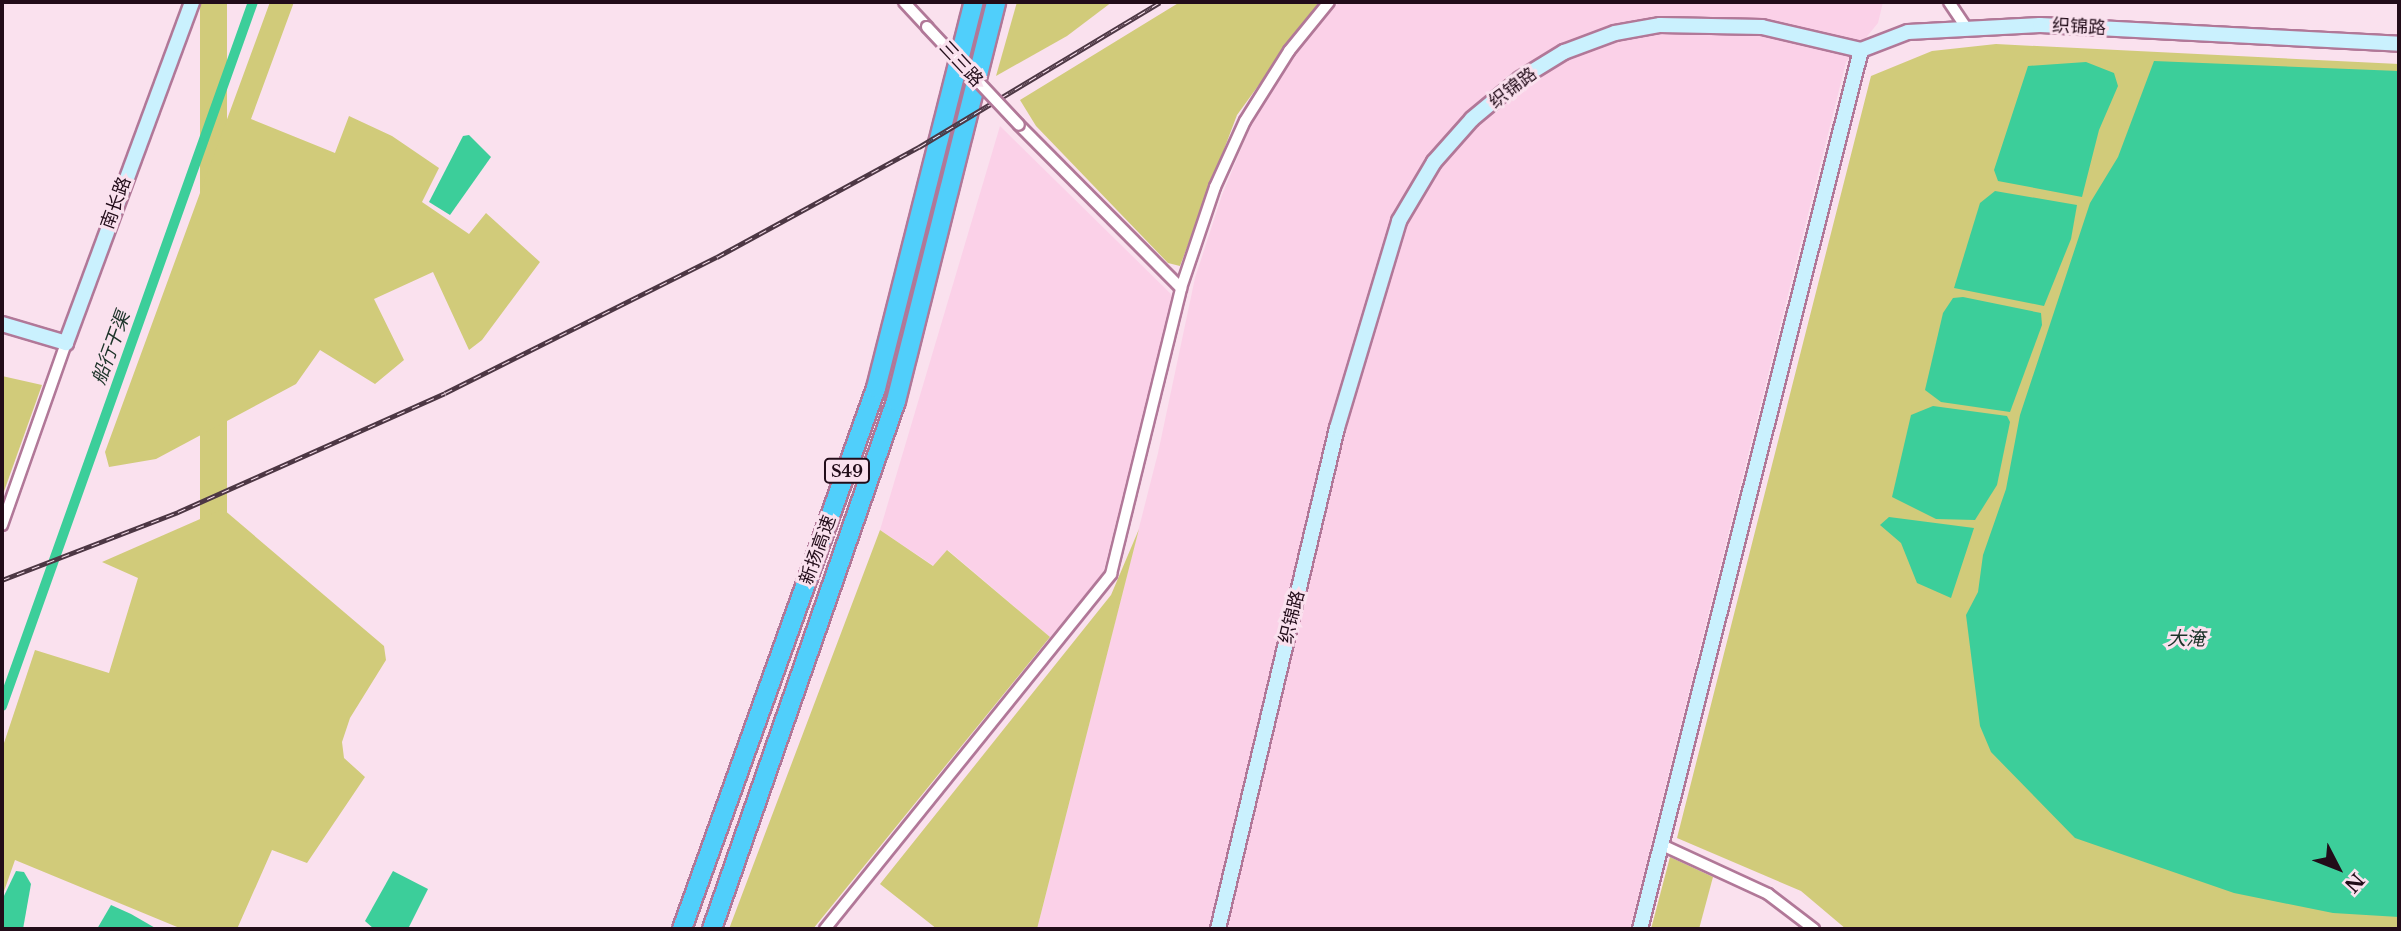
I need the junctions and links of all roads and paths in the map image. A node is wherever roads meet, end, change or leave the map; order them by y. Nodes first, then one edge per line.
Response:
1 (192, 2) edge
2 (904, 2) edge
3 (974, 2) edge
4 (996, 2) edge
5 (1329, 2) edge
6 (1949, 2) edge
7 (1967, 29) junction
8 (2399, 44) edge
9 (1861, 50) junction
10 (1181, 288) junction
11 (2, 324) edge
12 (66, 343) junction
13 (2, 525) edge
14 (1662, 845) junction
15 (682, 929) edge
16 (712, 929) edge
17 (825, 929) edge
18 (1218, 929) edge
19 (1640, 929) edge
20 (1814, 929) edge

1 - 12 street, 南长路
2 - 10 street, 三三路, bridge
3 - 15 highway, 新扬高速 / S49
4 - 16 highway, 新扬高速 / S49
5 - 10 street
6 - 7 street
7 - 8 street, 织锦路
7 - 9 street, 织锦路
9 - 14 street
9 - 18 street, 织锦路
10 - 17 street
11 - 12 street
12 - 13 street
14 - 19 street
14 - 20 street

